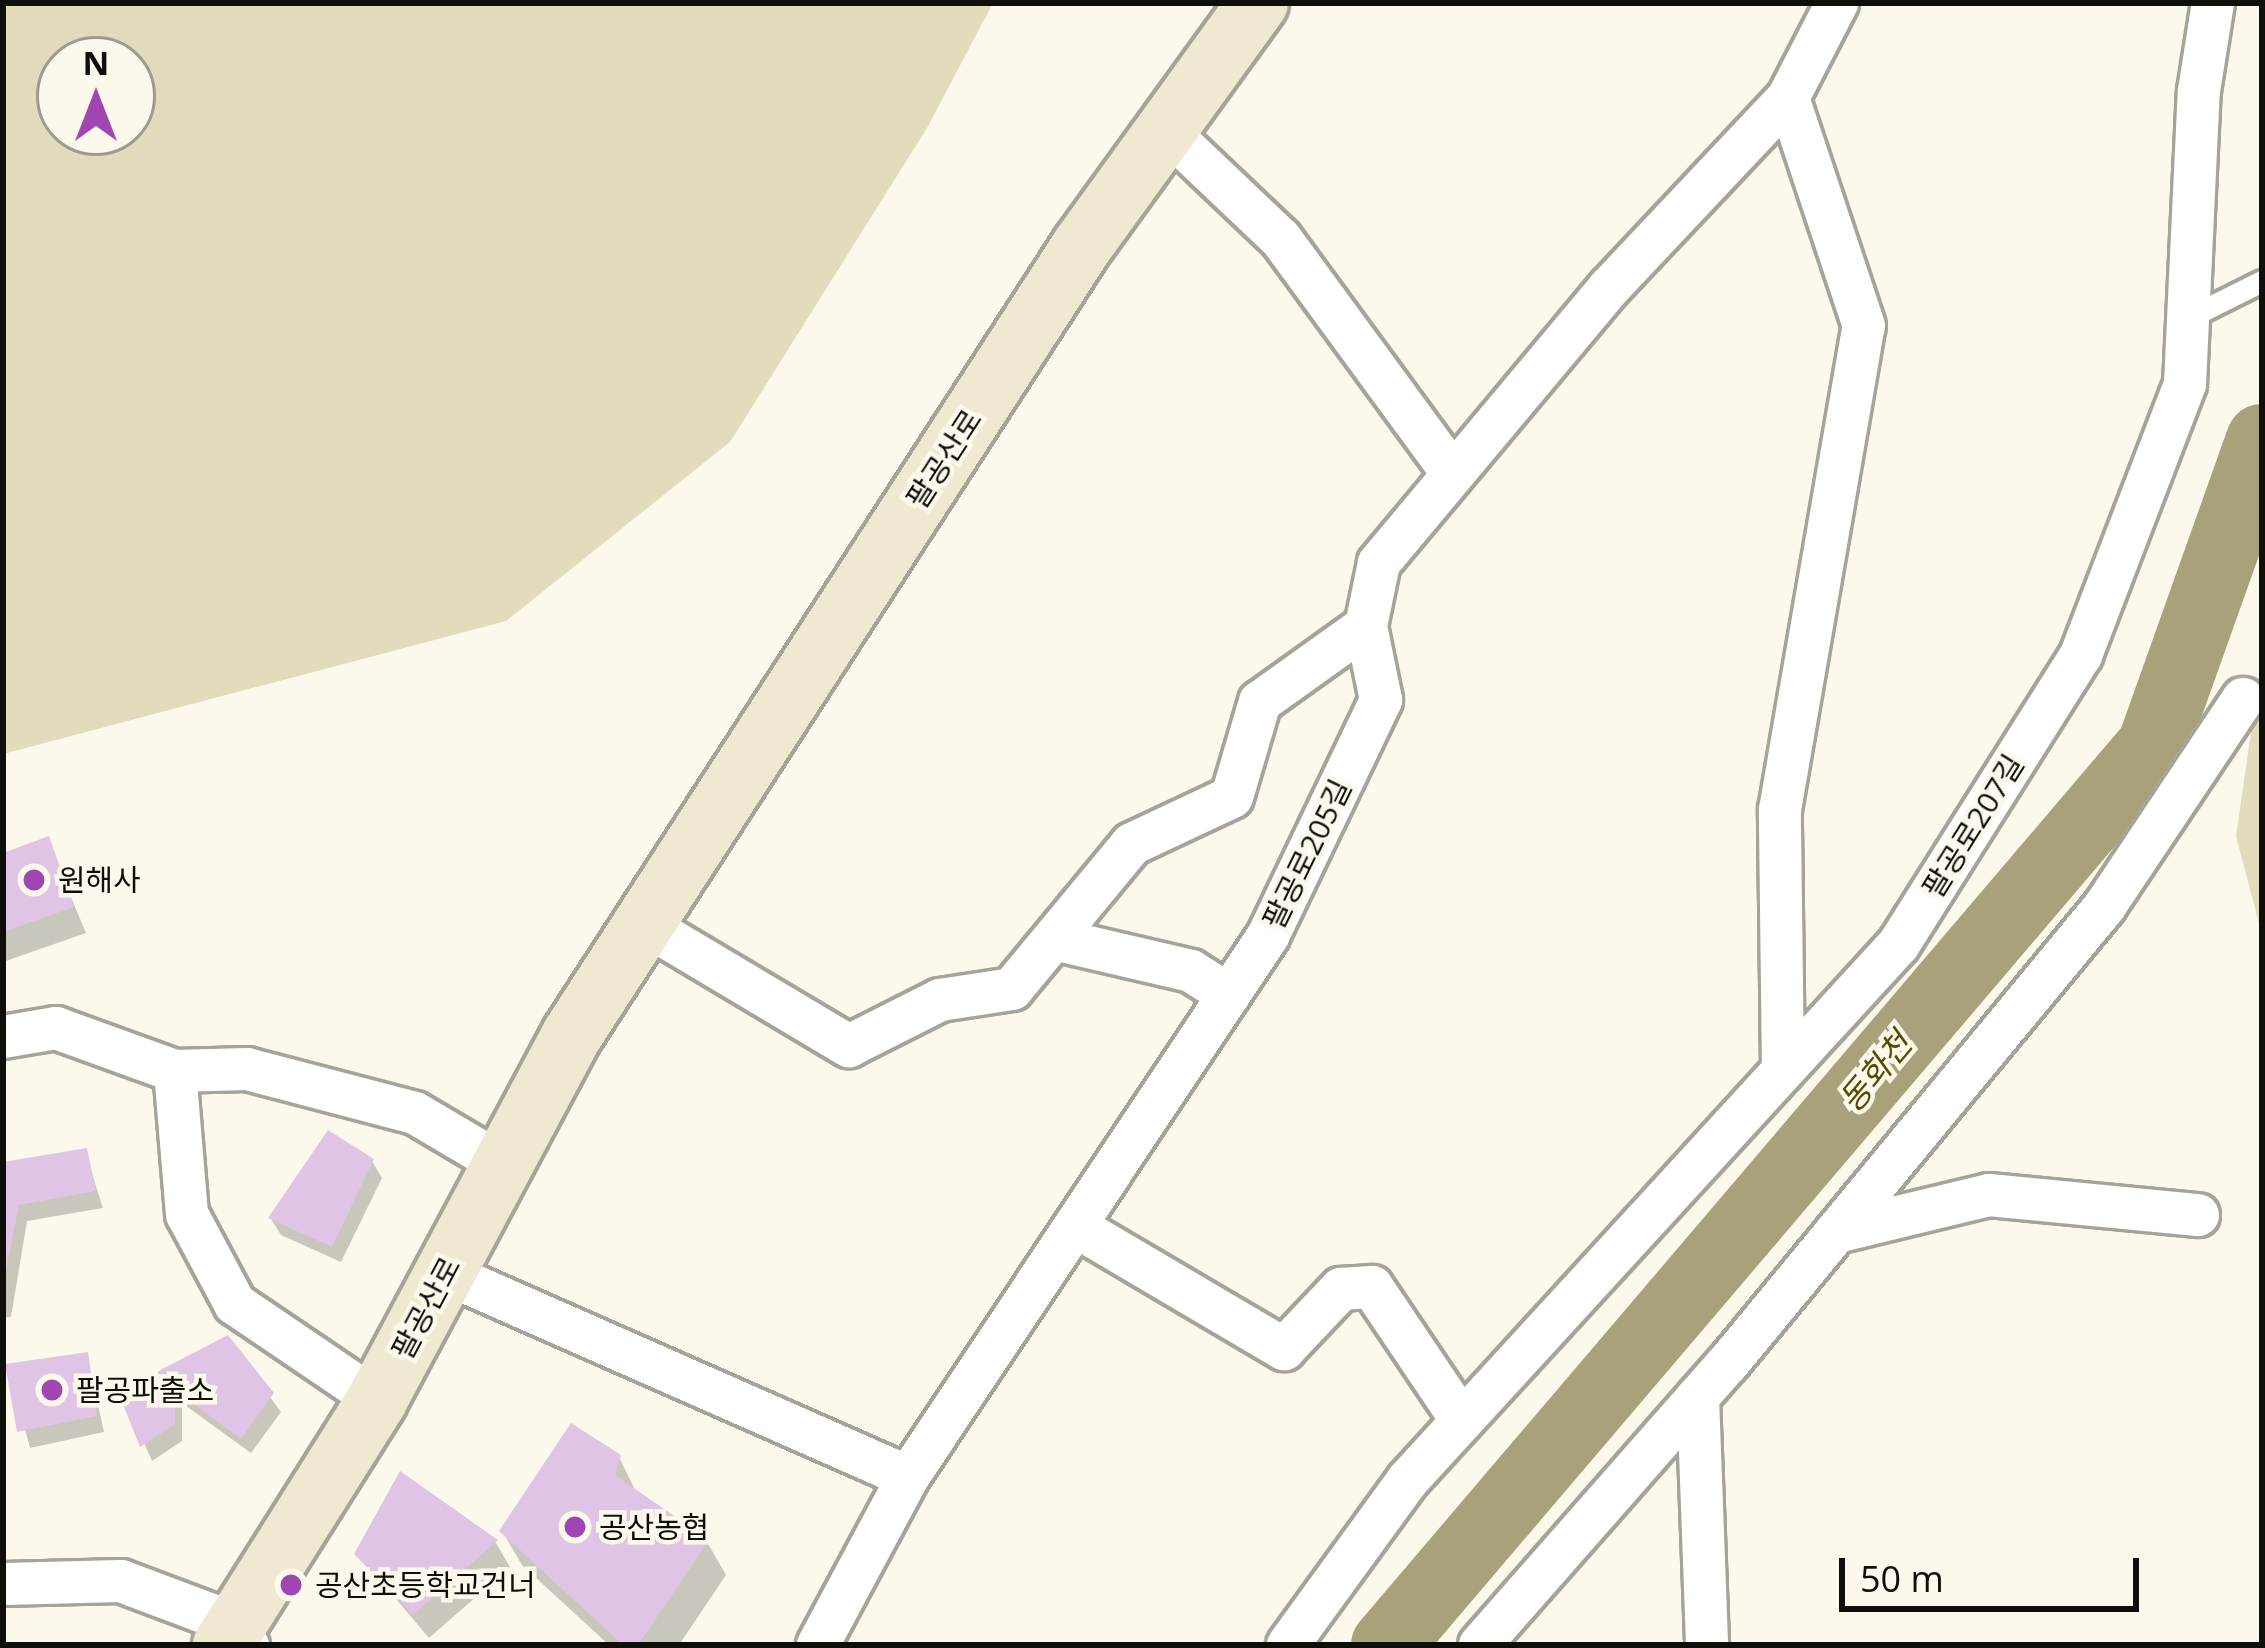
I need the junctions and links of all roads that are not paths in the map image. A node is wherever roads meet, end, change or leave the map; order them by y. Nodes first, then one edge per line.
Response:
1 (1258, 3) edge
2 (1837, 3) edge
3 (2213, 3) edge
4 (1788, 98) junction
5 (1166, 130) junction
6 (2262, 281) edge
7 (2188, 318) junction
8 (1451, 471) junction
9 (1366, 626) junction
10 (2243, 699) dead end
11 (644, 924) junction
12 (1054, 939) junction
13 (1228, 995) junction
14 (3, 1037) edge
15 (1783, 1070) junction
16 (175, 1071) junction
17 (502, 1165) junction
18 (2198, 1214) dead end
19 (1075, 1226) junction
20 (1836, 1232) junction
21 (445, 1273) junction
22 (1698, 1397) junction
23 (376, 1400) junction
24 (1462, 1420) junction
25 (908, 1477) junction
26 (3, 1584) edge
27 (235, 1638) edge
28 (818, 1645) edge
29 (1288, 1645) edge
30 (1480, 1645) edge
31 (1707, 1645) edge

1 - 5 main road, 팔공산로
2 - 4 street, 팔공로205길
3 - 7 street, 팔공로207길
4 - 8 street, 팔공로205길
4 - 15 street
5 - 8 street
5 - 11 main road, 팔공산로
6 - 7 lane
7 - 15 street, 팔공로207길
8 - 9 street, 팔공로205길
9 - 12 street
9 - 13 street, 팔공로205길
10 - 20 street
11 - 12 street
11 - 17 main road, 팔공산로
12 - 13 street
13 - 19 street, 팔공로205길
14 - 16 street
15 - 24 street, 팔공로207길
16 - 17 street
16 - 23 street
17 - 21 main road, 팔공산로
18 - 20 street
19 - 24 street
19 - 25 street, 팔공로205길
20 - 22 street
21 - 23 main road, 팔공산로
21 - 25 street
22 - 30 street
22 - 31 street
23 - 27 main road, 팔공산로
24 - 29 street, 팔공로207길
25 - 28 street, 팔공로205길
26 - 27 street

